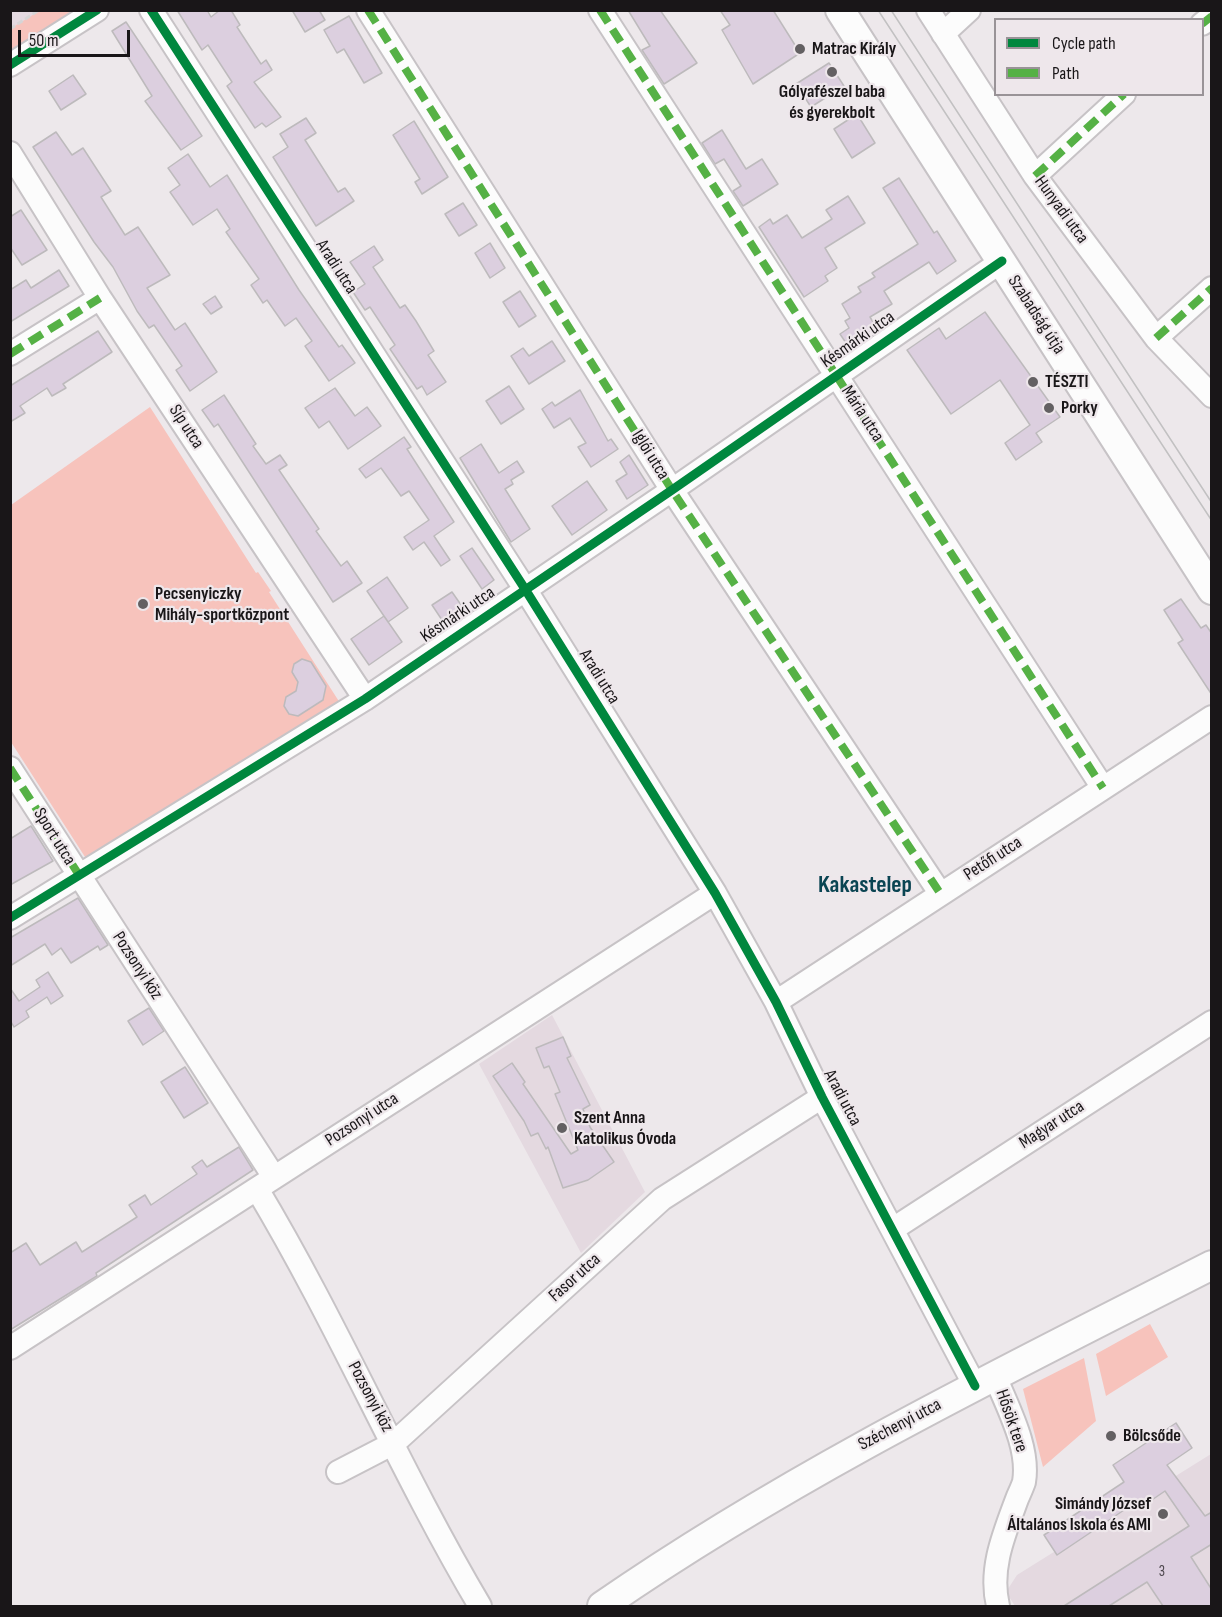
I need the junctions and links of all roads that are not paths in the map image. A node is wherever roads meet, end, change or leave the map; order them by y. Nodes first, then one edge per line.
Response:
1 (97, 10) edge
2 (151, 10) edge
3 (368, 10) edge
4 (600, 10) edge
5 (840, 10) edge
6 (928, 10) edge
7 (969, 10) edge
8 (943, 34) junction
9 (10, 65) edge
10 (1122, 96) edge
11 (10, 153) edge
12 (1035, 176) junction
13 (1002, 261) junction
14 (1212, 288) edge
15 (100, 298) junction
16 (1156, 338) junction
17 (10, 354) edge
18 (837, 375) junction
19 (1212, 396) edge
20 (672, 490) junction
21 (525, 589) junction
22 (1212, 590) edge
23 (365, 699) junction
24 (1212, 717) edge
25 (10, 768) edge
26 (1103, 788) junction
27 (79, 875) junction
28 (715, 893) junction
29 (940, 893) junction
30 (10, 918) edge
31 (776, 1002) junction
32 (1212, 1022) edge
33 (822, 1097) junction
34 (266, 1183) junction
35 (893, 1229) junction
36 (1212, 1265) edge
37 (10, 1348) edge
38 (985, 1381) junction
39 (394, 1443) junction
40 (338, 1472) dead end
41 (480, 1606) edge
42 (602, 1606) edge
43 (998, 1606) edge

1 - 9 street
2 - 21 street, Aradi utca
3 - 20 street, Iglói utca
4 - 18 street, Mária utca
5 - 13 main road, Szabadság útja
6 - 8 street, Hunyadi utca
7 - 8 street
8 - 12 street, Hunyadi utca
10 - 12 street
11 - 15 street, Síp utca
12 - 16 street, Hunyadi utca
13 - 18 street, Késmárki utca
13 - 22 main road, Szabadság útja
14 - 16 street
15 - 17 street
15 - 23 street, Síp utca
16 - 19 street, Hunyadi utca
18 - 20 street, Késmárki utca
18 - 26 street, Mária utca
20 - 21 street, Késmárki utca
20 - 29 street, Iglói utca
21 - 23 street, Késmárki utca
21 - 28 street, Aradi utca
23 - 27 street, Késmárki utca
24 - 26 street, Petőfi utca
25 - 27 street, Sport utca
26 - 29 street, Petőfi utca
27 - 30 street, Késmárki utca
27 - 34 street, Pozsonyi köz
28 - 31 street, Aradi utca
28 - 34 street, Pozsonyi utca
29 - 31 street, Petőfi utca
31 - 33 street, Aradi utca
32 - 35 street, Magyar utca
33 - 35 street, Aradi utca
33 - 39 street, Fasor utca
34 - 37 street, Pozsonyi utca
34 - 39 street, Pozsonyi köz
35 - 38 street, Aradi utca
36 - 38 main road, Széchenyi utca
38 - 42 main road, Széchenyi utca
38 - 43 street, Hősök tere
39 - 40 street, Fasor utca
39 - 41 street, Pozsonyi köz

